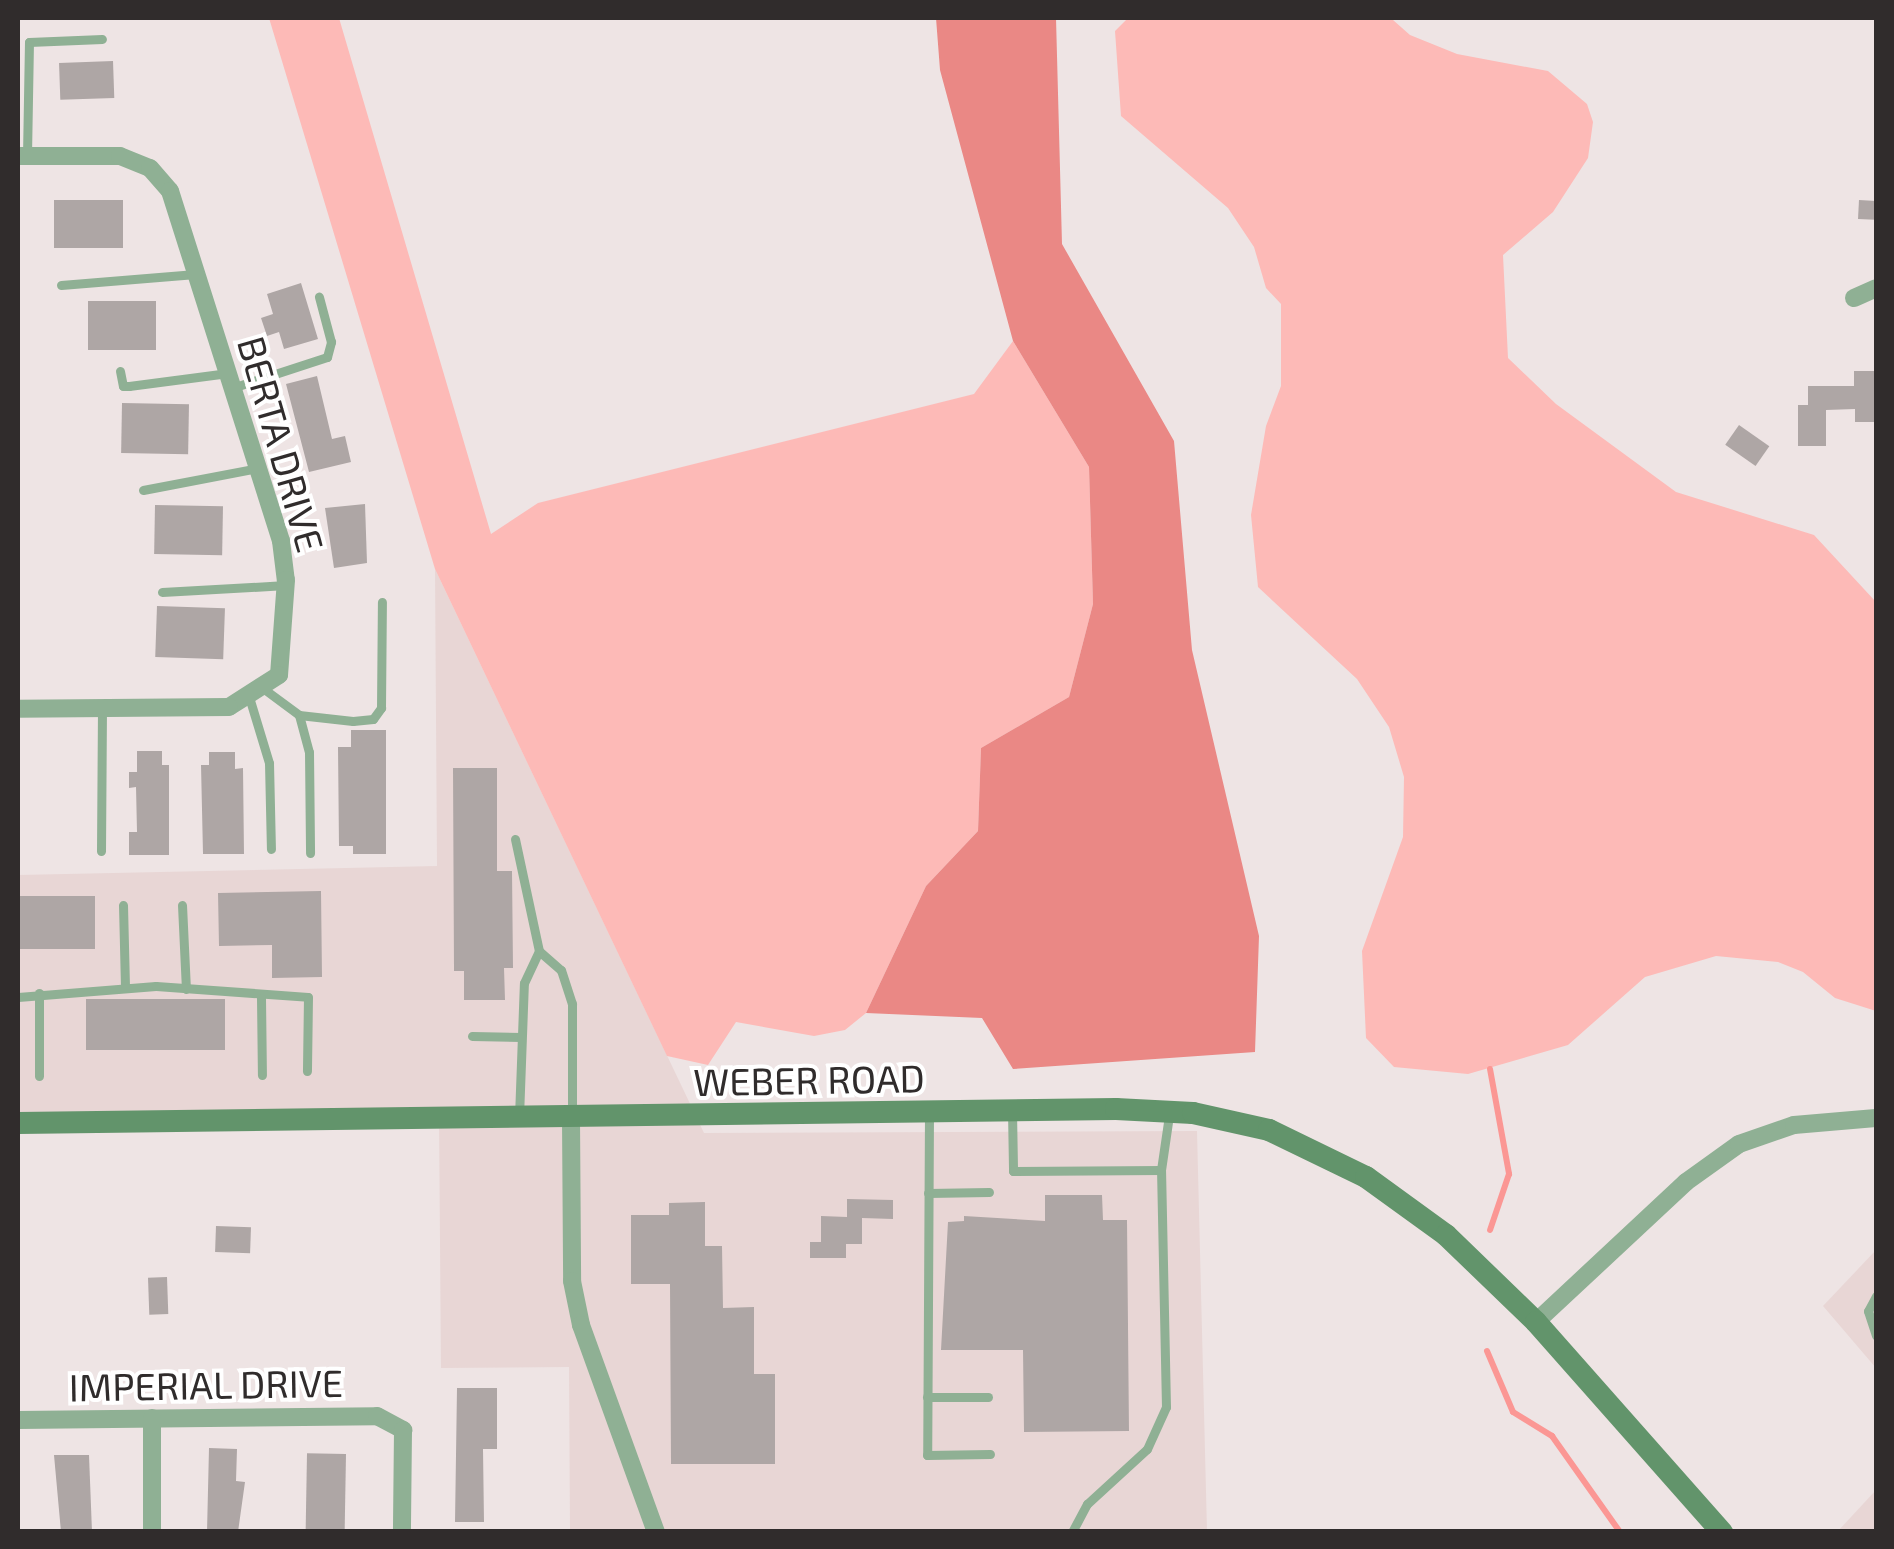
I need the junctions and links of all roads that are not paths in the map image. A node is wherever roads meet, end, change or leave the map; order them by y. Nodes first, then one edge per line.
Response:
1 (102, 39) dead end
2 (22, 156) edge
3 (196, 274) junction
4 (60, 285) dead end
5 (1876, 288) edge
6 (320, 297) dead end
7 (1854, 298) dead end
8 (120, 370) dead end
9 (230, 381) junction
10 (258, 468) junction
11 (142, 490) dead end
12 (286, 585) junction
13 (162, 592) dead end
14 (382, 602) dead end
15 (257, 693) junction
16 (102, 708) junction
17 (18, 709) edge
18 (299, 715) junction
19 (516, 839) dead end
20 (271, 849) dead end
21 (102, 851) dead end
22 (310, 854) dead end
23 (123, 905) dead end
24 (182, 905) dead end
25 (539, 951) junction
26 (125, 987) junction
27 (186, 988) junction
28 (39, 993) junction
29 (18, 998) edge
30 (262, 998) junction
31 (472, 1036) dead end
32 (520, 1037) junction
33 (307, 1071) dead end
34 (262, 1074) dead end
35 (40, 1076) dead end
36 (1012, 1111) junction
37 (1170, 1112) junction
38 (929, 1113) junction
39 (1876, 1118) edge
40 (571, 1119) junction
41 (520, 1120) junction
42 (18, 1123) edge
43 (1161, 1170) junction
44 (989, 1192) dead end
45 (928, 1193) junction
46 (1876, 1296) edge
47 (1536, 1322) junction
48 (1876, 1336) edge
49 (928, 1397) junction
50 (988, 1397) dead end
51 (152, 1418) junction
52 (18, 1420) edge
53 (990, 1454) dead end
54 (152, 1532) edge
55 (402, 1532) edge
56 (656, 1532) edge
57 (1072, 1532) edge
58 (1722, 1532) edge

1 - 2 lane
2 - 3 street, BERTA DRIVE
3 - 4 lane
3 - 9 street, BERTA DRIVE
5 - 7 street
6 - 9 lane
8 - 9 lane
9 - 10 street, BERTA DRIVE
10 - 11 lane
10 - 12 street, BERTA DRIVE
12 - 13 lane
12 - 15 street, BERTA DRIVE
14 - 18 lane
15 - 16 street
15 - 18 lane
15 - 20 lane
16 - 17 street
16 - 21 lane
18 - 22 lane
19 - 25 lane
23 - 26 lane
24 - 27 lane
25 - 32 lane
25 - 40 lane
26 - 27 lane
26 - 28 lane
27 - 30 lane
28 - 29 lane
28 - 35 lane
30 - 33 lane
30 - 34 lane
31 - 32 lane
32 - 41 lane
36 - 37 main road, WEBER ROAD
36 - 38 main road, WEBER ROAD
36 - 43 lane
37 - 43 lane
37 - 47 main road, WEBER ROAD
38 - 40 main road, WEBER ROAD
38 - 45 lane
39 - 47 street
40 - 41 main road, WEBER ROAD
40 - 56 street
41 - 42 main road, WEBER ROAD
43 - 57 lane
44 - 45 lane
45 - 49 lane
46 - 48 lane
47 - 58 main road, WEBER ROAD
49 - 50 lane
49 - 53 lane
51 - 52 street, IMPERIAL DRIVE
51 - 54 street
51 - 55 street, IMPERIAL DRIVE

